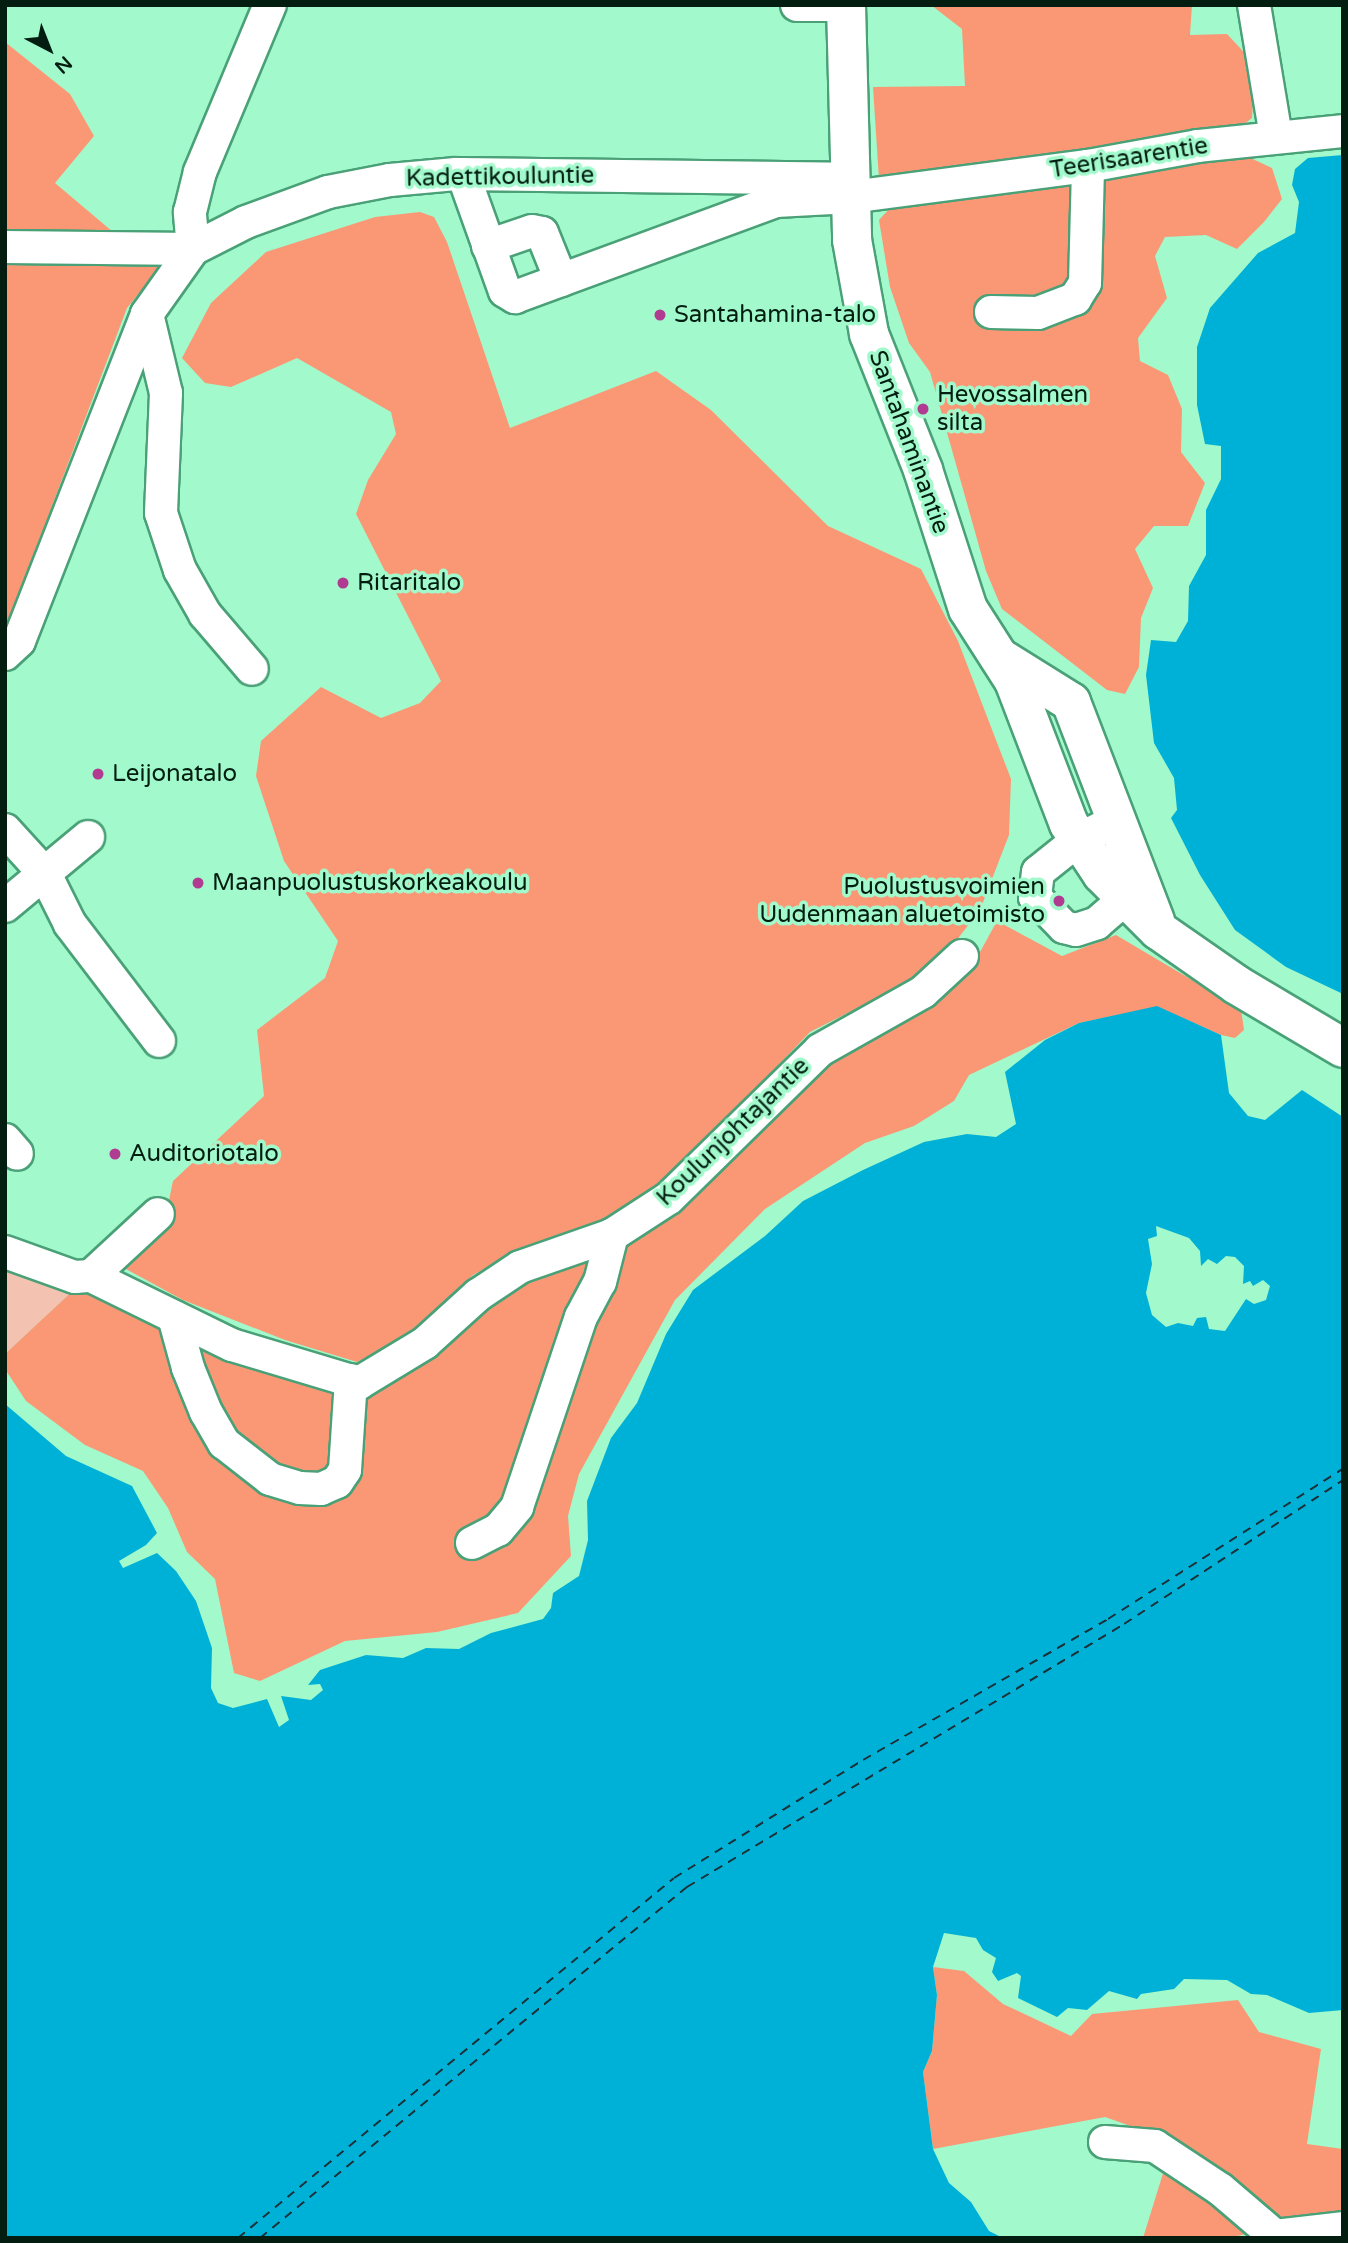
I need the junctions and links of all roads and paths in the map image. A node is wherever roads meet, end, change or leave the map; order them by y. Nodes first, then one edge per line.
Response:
1 (270, 5) edge
2 (797, 5) edge
3 (827, 5) edge
4 (846, 5) edge
5 (1254, 5) edge
6 (1343, 131) edge
7 (1276, 135) junction
8 (1088, 166) junction
9 (463, 174) junction
10 (850, 188) junction
11 (488, 246) junction
12 (5, 247) edge
13 (193, 249) junction
14 (561, 280) junction
15 (991, 312) dead end
16 (147, 314) junction
17 (5, 654) edge
18 (999, 657) junction
19 (251, 668) dead end
20 (1117, 820) junction
21 (5, 830) edge
22 (88, 837) dead end
23 (1078, 840) junction
24 (45, 874) junction
25 (1133, 892) junction
26 (5, 906) edge
27 (962, 956) dead end
28 (159, 1041) dead end
29 (1343, 1048) edge
30 (158, 1213) dead end
31 (612, 1235) junction
32 (5, 1252) edge
33 (91, 1276) junction
34 (174, 1317) junction
35 (351, 1380) junction
36 (471, 1543) dead end
37 (1105, 2142) dead end
38 (1343, 2228) edge

1 - 13 street
2 - 3 street
4 - 10 main road, Santahaminantie
5 - 7 street
6 - 7 street, Teerisaarentie
7 - 8 street, Teerisaarentie
8 - 10 street, Teerisaarentie
8 - 15 street
9 - 10 street, Kadettikouluntie
9 - 11 street
9 - 13 street, Kadettikouluntie
10 - 14 street
10 - 18 main road, Santahaminantie
11 - 14 street
11 - 14 street
12 - 13 street
13 - 16 street, Kadettikouluntie
16 - 17 street, Kadettikouluntie
16 - 19 street
18 - 20 main road, Santahaminantie
18 - 23 main road, Santahaminantie
20 - 23 street
20 - 25 main road, Santahaminantie
21 - 24 street
22 - 24 street
23 - 25 main road, Santahaminantie
23 - 25 street
24 - 26 street
24 - 28 street
25 - 29 main road, Santahaminantie
27 - 31 street, Koulunjohtajantie
30 - 33 street
31 - 35 street, Koulunjohtajantie
31 - 36 street
32 - 33 street
33 - 34 street
34 - 35 street
34 - 35 street
37 - 38 street

